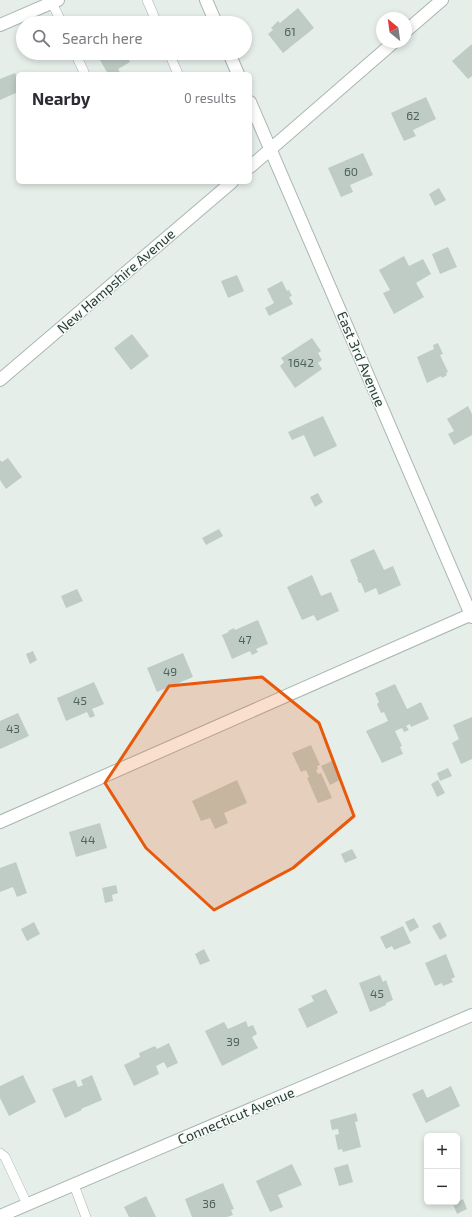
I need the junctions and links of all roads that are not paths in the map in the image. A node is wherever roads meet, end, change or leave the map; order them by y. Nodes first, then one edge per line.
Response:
1 (148, 0) edge
2 (206, 0) edge
3 (442, 0) edge
4 (55, 1) edge
5 (21, 16) edge
6 (60, 16) edge
7 (154, 16) edge
8 (213, 16) edge
9 (16, 18) edge
10 (0, 25) edge
11 (412, 26) edge
12 (387, 48) edge
13 (78, 60) edge
14 (172, 60) edge
15 (232, 60) edge
16 (84, 72) dead end
17 (177, 72) edge
18 (237, 72) edge
19 (252, 107) edge
20 (271, 150) junction
21 (252, 165) edge
22 (226, 184) edge
23 (0, 380) edge
24 (472, 615) edge
25 (0, 822) edge
26 (472, 1015) edge
27 (0, 1153) edge
28 (74, 1185) junction
29 (28, 1204) junction
30 (0, 1216) edge
31 (86, 1217) edge

1 - 7 lane
2 - 8 street
3 - 11 street
4 - 5 street
4 - 6 lane
9 - 10 street
12 - 20 street
13 - 16 lane
14 - 17 lane
15 - 18 street
19 - 20 street, East 3rd Avenue
20 - 21 street
20 - 24 street, East 3rd Avenue
22 - 23 street, New Hampshire Avenue
24 - 25 street
26 - 28 street, Connecticut Avenue
27 - 29 lane
28 - 29 street, Connecticut Avenue
28 - 31 lane
29 - 30 street, Connecticut Avenue

